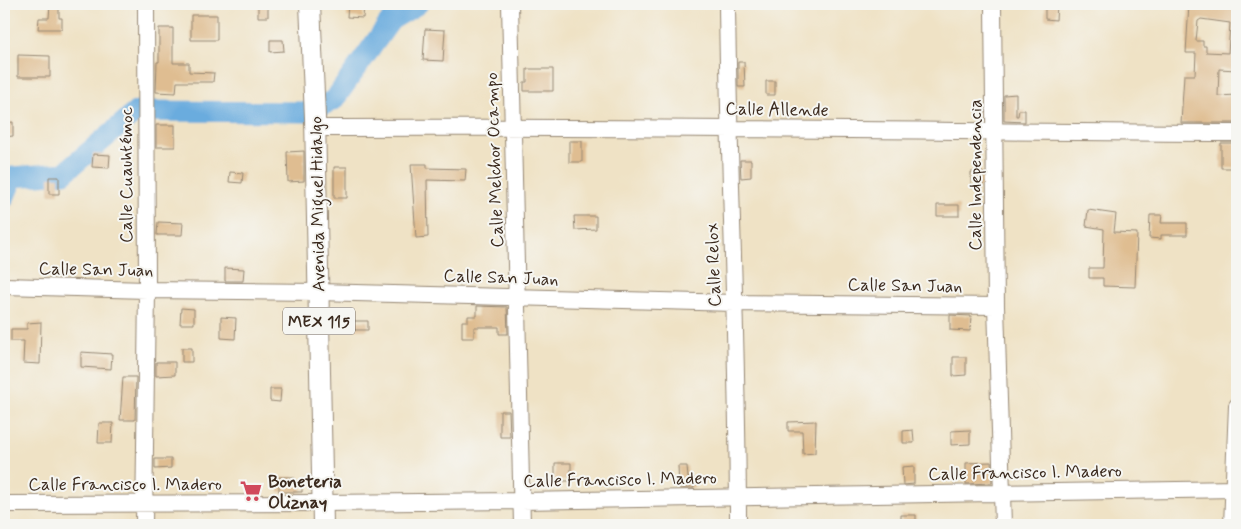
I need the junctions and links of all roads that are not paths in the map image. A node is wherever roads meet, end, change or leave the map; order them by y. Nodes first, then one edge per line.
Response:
1 (146, 4) edge
2 (310, 4) edge
3 (510, 4) edge
4 (727, 4) edge
5 (994, 4) edge
6 (315, 123) junction
7 (513, 127) junction
8 (728, 128) junction
9 (995, 132) junction
10 (1237, 133) edge
11 (4, 286) edge
12 (147, 290) junction
13 (318, 292) junction
14 (518, 297) junction
15 (735, 303) junction
16 (996, 306) junction
17 (1237, 406) edge
18 (1236, 488) edge
19 (1003, 492) junction
20 (738, 496) junction
21 (521, 501) junction
22 (144, 503) junction
23 (4, 504) edge
24 (322, 504) junction
25 (144, 525) edge
26 (323, 525) edge
27 (522, 525) edge
28 (738, 525) edge
29 (1003, 525) edge
30 (1232, 525) edge

1 - 12 street, Calle Cuauhtémoc
2 - 6 main road, Avenida Miguel Hidalgo / MEX 115
3 - 7 street, Calle Melchor Ocampo
4 - 8 street, Calle Relox
5 - 9 street, Calle Independencia
6 - 7 street, Calle Allende
6 - 13 main road, Avenida Miguel Hidalgo / MEX 115
7 - 8 street, Calle Allende
7 - 14 street, Calle Melchor Ocampo
8 - 9 street, Calle Allende
8 - 15 street, Calle Relox
9 - 10 street, Calle Allende
9 - 16 street, Calle Independencia
11 - 12 street, Calle San Juan
12 - 13 street, Calle San Juan
12 - 22 street, Calle Cuauhtémoc
13 - 14 street, Calle San Juan
13 - 24 main road, Avenida Miguel Hidalgo / MEX 115
14 - 15 street, Calle San Juan
14 - 21 street, Calle Melchor Ocampo
15 - 16 street, Calle San Juan
15 - 20 street, Calle Relox
16 - 19 street, Calle Independencia
17 - 18 street
18 - 19 street, Calle Francisco I. Madero
18 - 30 street
19 - 20 street, Calle Francisco I. Madero
19 - 29 street, Calle Independencia
20 - 21 street, Calle Francisco I. Madero
20 - 28 street, Calle Relox
21 - 24 street, Calle Francisco I. Madero
21 - 27 street, Calle Melchor Ocampo
22 - 23 street, Calle Francisco I. Madero
22 - 24 street, Calle Francisco I. Madero
22 - 25 street, Calle Cuauhtémoc
24 - 26 main road, Avenida Miguel Hidalgo / MEX 115

